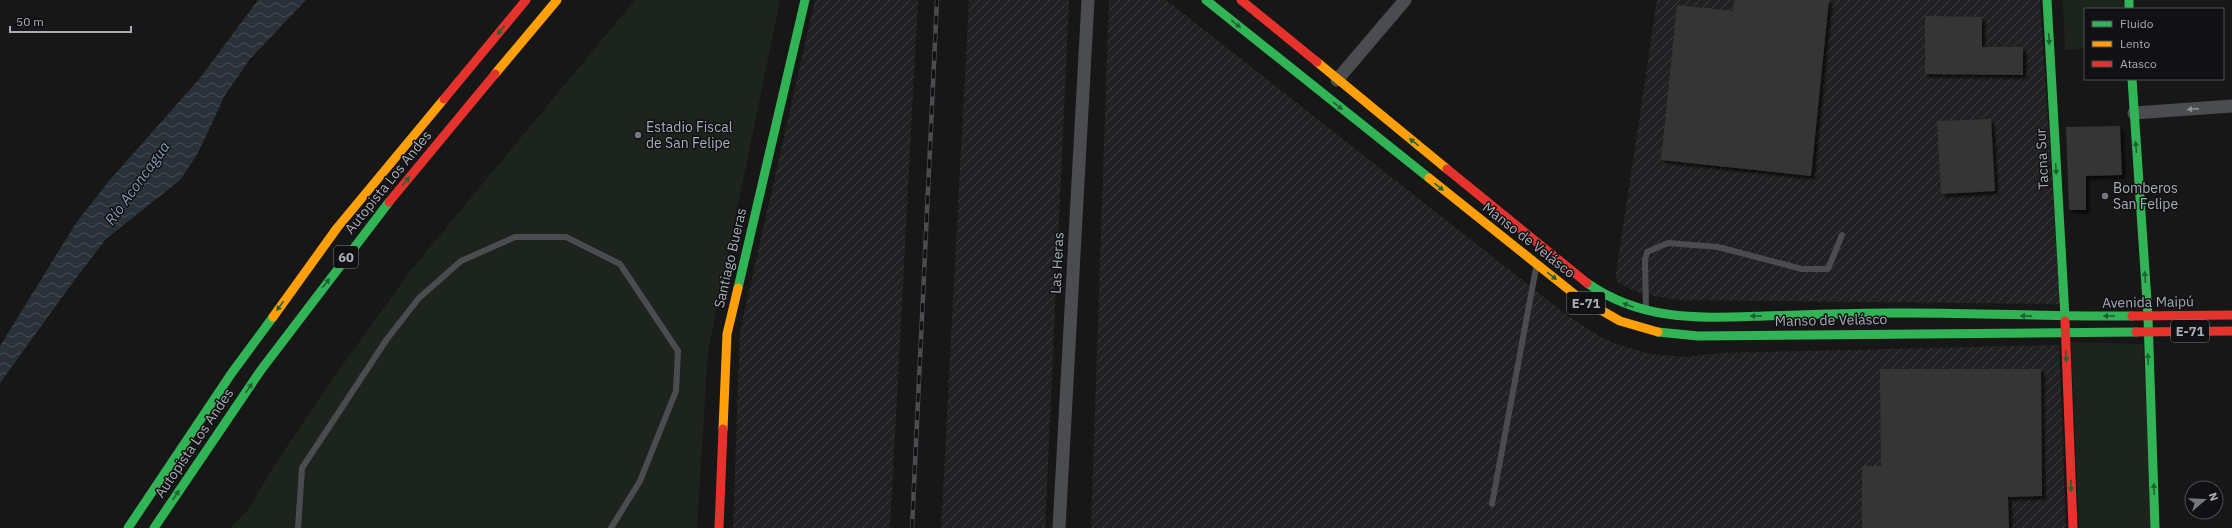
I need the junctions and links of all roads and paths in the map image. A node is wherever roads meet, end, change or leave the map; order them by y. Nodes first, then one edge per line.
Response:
1 (526, 0) edge
2 (557, 0) edge
3 (805, 0) edge
4 (1088, 0) edge
5 (1206, 0) edge
6 (1241, 0) edge
7 (1405, 0) edge
8 (2047, 0) edge
9 (1337, 80) junction
10 (2132, 80) edge
11 (2232, 106) edge
12 (2134, 113) junction
13 (1842, 235) dead end
14 (1536, 264) junction
15 (1647, 312) junction
16 (2232, 315) edge
17 (2148, 316) junction
18 (2065, 317) junction
19 (2147, 331) junction
20 (2232, 331) edge
21 (2065, 334) junction
22 (1492, 504) dead end
23 (128, 528) edge
24 (154, 528) edge
25 (298, 528) edge
26 (611, 528) edge
27 (719, 528) edge
28 (1059, 528) edge
29 (2073, 528) edge
30 (2155, 528) edge

1 -> 23 main road, Autopista Los Andes / 60
24 -> 2 main road, Autopista Los Andes / 60
3 - 27 main road, Santiago Bueras
4 - 28 street, Las Heras
5 -> 14 main road, Manso de Velásco / E-71
6 - 9 main road, Manso de Velásco / E-71
7 - 9 street
8 -> 18 main road, Tacna Sur
15 -> 9 main road, Manso de Velásco / E-71
10 - 12 main road
11 -> 12 street
17 -> 12 main road
13 - 15 lane
14 -> 21 main road, Manso de Velásco / E-71
14 - 22 lane
18 -> 15 main road, Manso de Velásco / E-71
16 - 17 main road, Avenida Maipú / E-71
17 -> 18 main road, Avenida Maipú / E-71
17 - 19 main road
18 - 21 main road, Tacna Sur
19 - 20 main road, Avenida Maipú / E-71
19 - 21 main road, Avenida Maipú / E-71
30 -> 19 main road
21 -> 29 main road, Tacna Sur
25 - 26 lane

